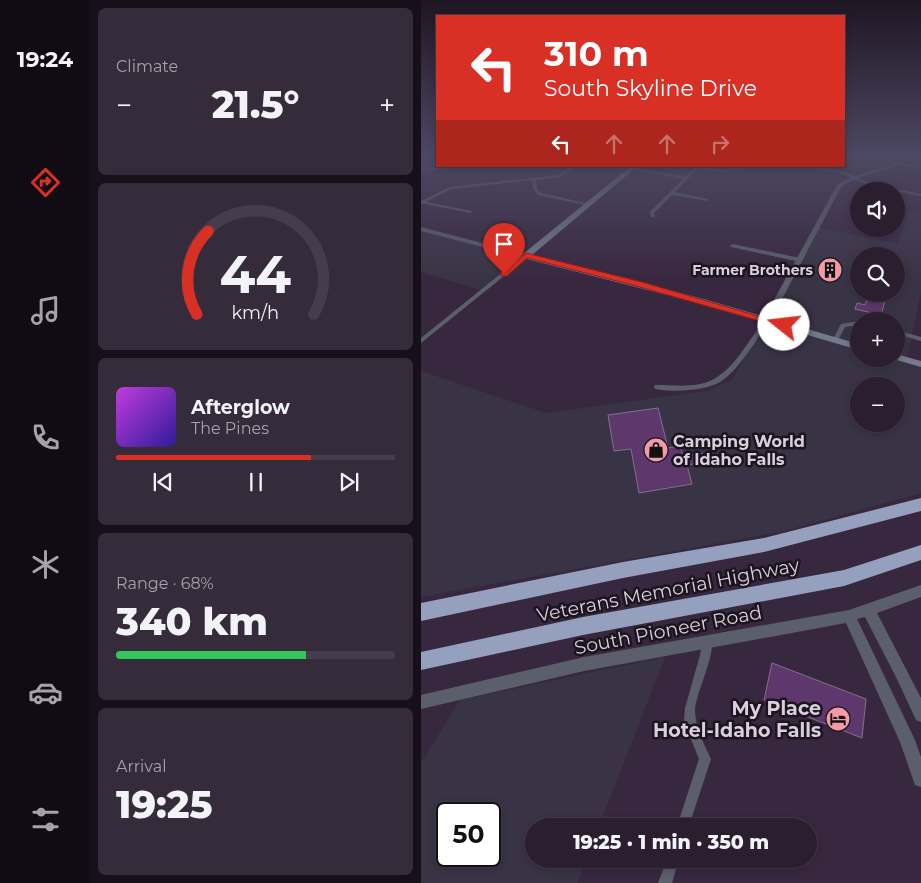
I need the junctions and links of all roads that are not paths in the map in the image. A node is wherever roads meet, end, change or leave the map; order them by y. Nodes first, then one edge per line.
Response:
1 (433, 196) edge
2 (551, 196) edge
3 (597, 196) edge
4 (668, 196) edge
5 (687, 196) edge
6 (834, 196) edge
7 (706, 200) dead end
8 (421, 202) edge
9 (588, 204) junction
10 (470, 212) dead end
11 (653, 216) dead end
12 (421, 229) edge
13 (733, 246) dead end
14 (526, 256) junction
15 (800, 260) junction
16 (767, 320) junction
17 (850, 324) edge
18 (905, 335) edge
19 (921, 339) edge
20 (835, 340) junction
21 (421, 341) edge
22 (850, 344) edge
23 (905, 360) edge
24 (921, 364) edge
25 (657, 387) dead end
26 (921, 504) edge
27 (921, 552) edge
28 (921, 591) edge
29 (869, 611) junction
30 (421, 612) edge
31 (849, 616) junction
32 (707, 641) junction
33 (421, 661) edge
34 (421, 702) edge
35 (921, 715) edge
36 (921, 779) edge
37 (686, 818) edge
38 (670, 868) edge
39 (665, 883) edge

1 - 8 street
2 - 9 street
3 - 9 main road
4 - 11 street
5 - 7 street
6 - 15 street
8 - 10 street
9 - 14 main road
12 - 14 street
13 - 15 street
14 - 16 main road
14 - 21 street
15 - 16 street
16 - 20 main road
16 - 25 street
17 - 20 street
18 - 19 street
20 - 22 main road
23 - 24 main road
26 - 30 highway, Veterans Memorial Highway
27 - 33 highway, Veterans Memorial Highway
28 - 29 street, South Pioneer Road
29 - 31 street, South Pioneer Road
29 - 35 street
31 - 32 street, South Pioneer Road
31 - 36 street
32 - 34 street, South Pioneer Road
32 - 37 street
38 - 39 street

